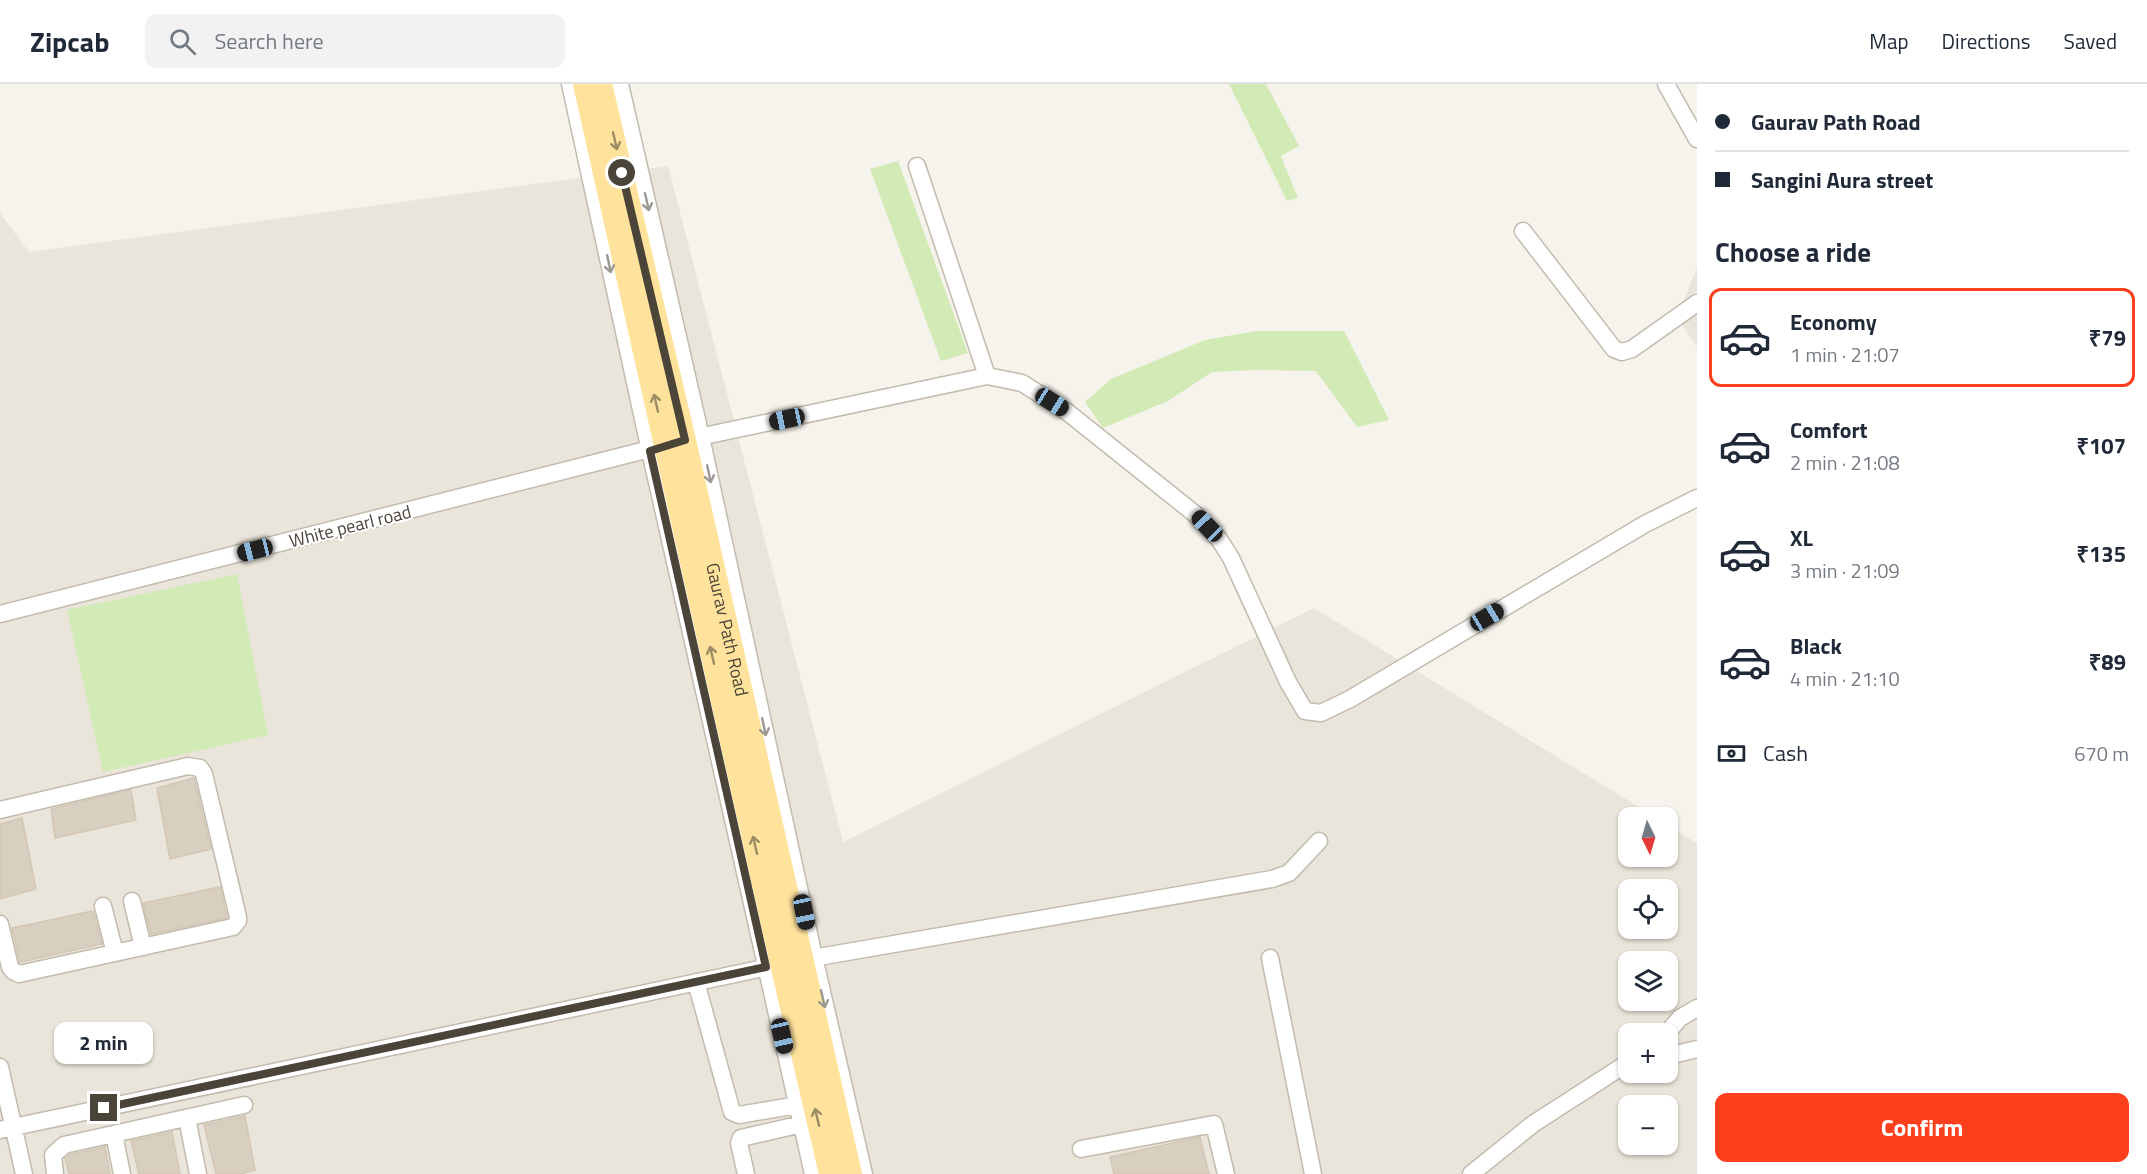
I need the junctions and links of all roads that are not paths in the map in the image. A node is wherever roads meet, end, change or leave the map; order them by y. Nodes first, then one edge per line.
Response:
1 (570, 84) edge
2 (584, 84) edge
3 (601, 84) edge
4 (620, 84) edge
5 (1666, 84) edge
6 (1697, 139) edge
7 (917, 166) dead end
8 (1523, 231) dead end
9 (1697, 303) edge
10 (987, 376) junction
11 (675, 444) junction
12 (1697, 498) edge
13 (0, 614) edge
14 (0, 810) edge
15 (1319, 841) dead end
16 (132, 901) dead end
17 (103, 906) dead end
18 (0, 926) edge
19 (143, 947) junction
20 (115, 953) junction
21 (1270, 958) dead end
22 (790, 962) junction
23 (696, 982) junction
24 (1697, 1008) edge
25 (1676, 1023) edge
26 (1697, 1049) edge
27 (1678, 1054) edge
28 (1678, 1058) edge
29 (1697, 1063) edge
30 (0, 1067) edge
31 (1618, 1069) edge
32 (244, 1105) dead end
33 (798, 1105) junction
34 (187, 1118) junction
35 (802, 1124) junction
36 (6, 1128) edge
37 (114, 1134) junction
38 (1081, 1149) dead end
39 (24, 1174) edge
40 (54, 1174) edge
41 (122, 1174) edge
42 (198, 1174) edge
43 (746, 1174) edge
44 (813, 1174) edge
45 (830, 1174) edge
46 (851, 1174) edge
47 (864, 1174) edge
48 (1226, 1174) edge
49 (1314, 1174) edge
50 (1471, 1174) edge

1 -> 11 street
11 -> 2 main road, Gaurav Path Road
3 -> 11 main road, Gaurav Path Road
4 -> 11 street
5 - 6 street
7 - 10 street
8 - 9 street
10 - 11 street, White pearl road
10 - 12 street
11 - 13 street, White pearl road
11 - 22 main road, Gaurav Path Road
11 -> 22 street
14 - 19 street
15 - 22 street
16 - 19 street
17 - 20 street
18 - 20 street
19 - 20 street
21 - 49 street
22 - 23 street
22 - 33 street
45 -> 22 main road, Gaurav Path Road
22 - 46 main road, Gaurav Path Road
22 -> 47 street
23 - 33 street
23 - 36 street
24 - 25 street
26 - 27 street
28 - 29 street
30 - 36 street
31 - 50 street
32 - 34 street
33 - 35 street
34 - 37 street
34 - 42 street
35 - 43 street
35 - 44 street
36 - 39 street
37 - 40 street
37 - 41 street
38 - 48 street

